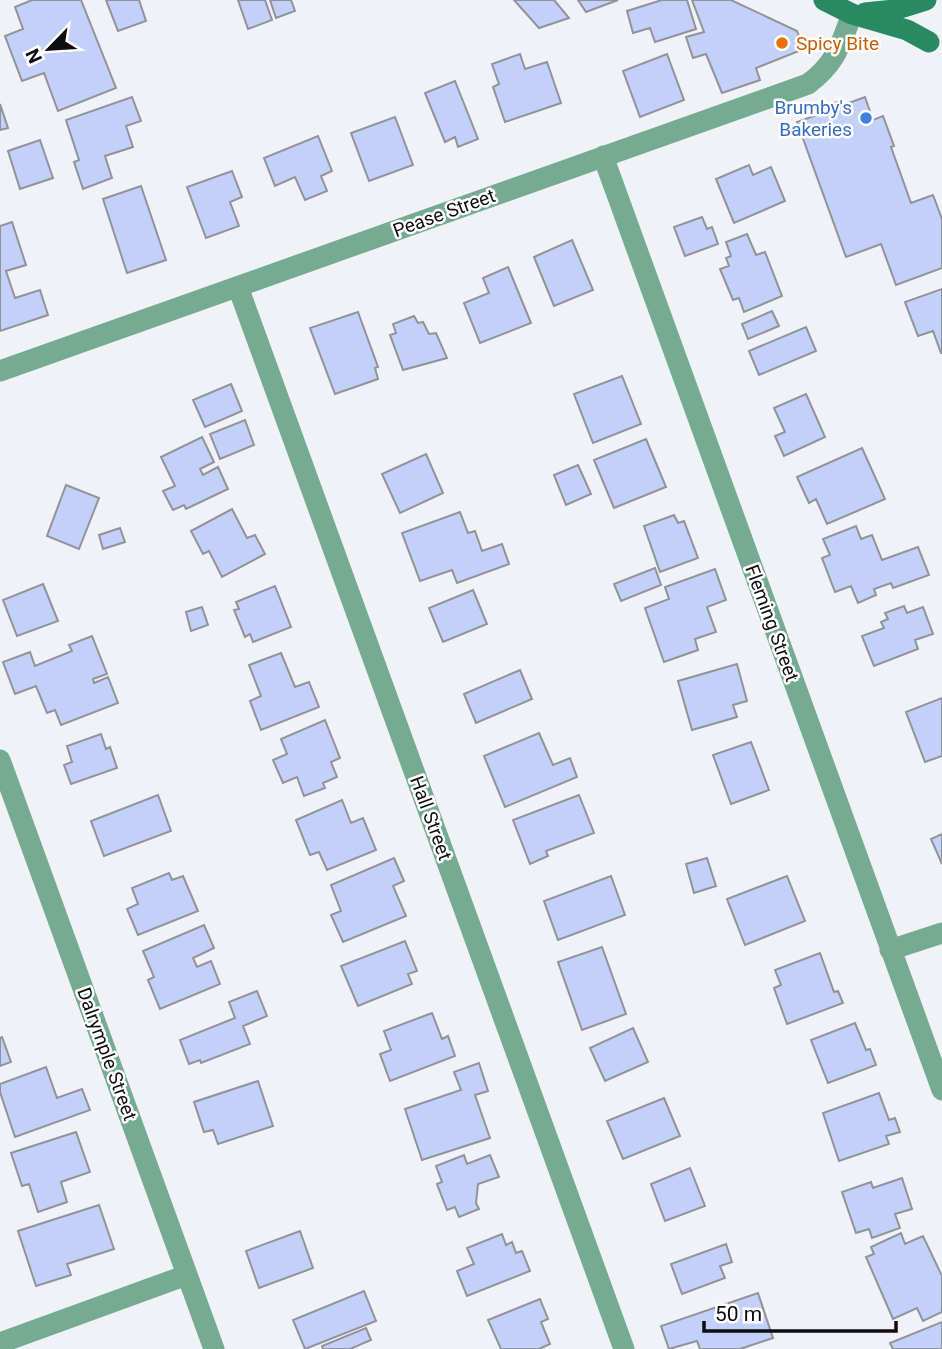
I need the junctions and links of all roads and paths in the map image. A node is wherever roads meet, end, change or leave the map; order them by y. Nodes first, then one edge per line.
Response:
1 (824, 0) edge
2 (928, 0) edge
3 (852, 14) junction
4 (935, 48) edge
5 (603, 156) junction
6 (238, 287) junction
7 (0, 371) edge
8 (0, 760) edge
9 (942, 933) edge
10 (890, 950) junction
11 (942, 1090) edge
12 (187, 1275) junction
13 (0, 1343) edge
14 (214, 1349) edge
15 (624, 1349) edge

1 - 3 street
2 - 3 street
2 - 4 street
3 - 4 street
3 - 5 street, Pease Street
5 - 6 street, Pease Street
5 - 10 street, Fleming Street
6 - 7 street, Pease Street
6 - 15 street, Hall Street
8 - 12 street, Dalrymple Street
9 - 10 street
10 - 11 street, Fleming Street
12 - 13 street
12 - 14 street, Dalrymple Street

